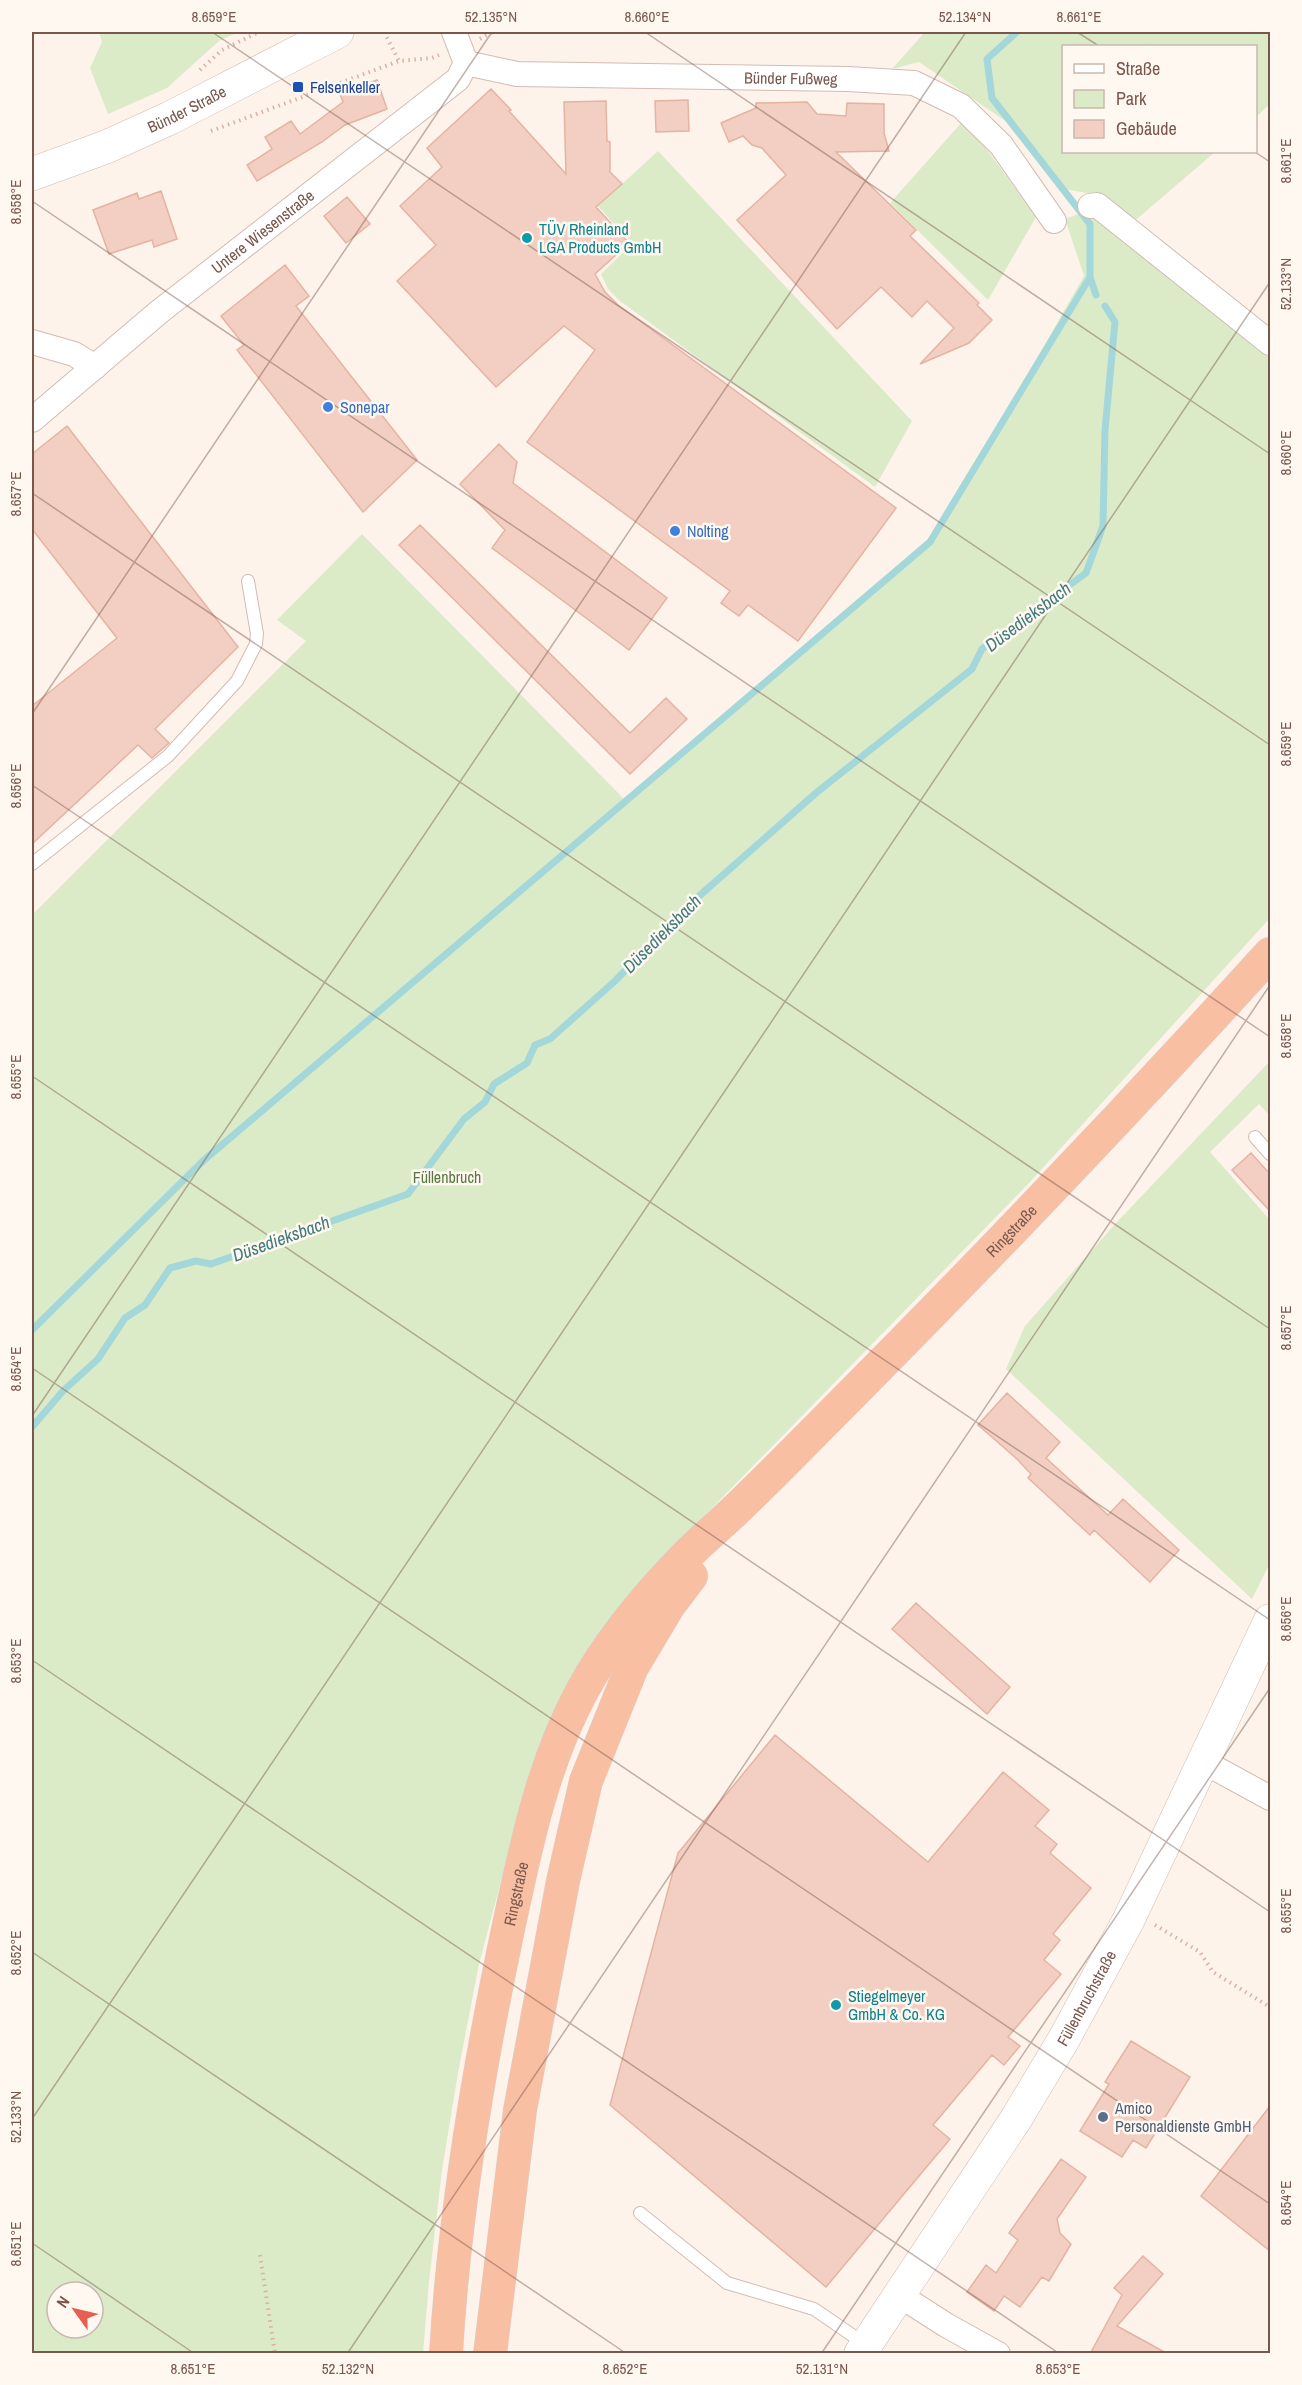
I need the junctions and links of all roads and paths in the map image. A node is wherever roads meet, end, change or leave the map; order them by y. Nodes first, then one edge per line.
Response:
1 (337, 32) edge
2 (384, 32) edge
3 (460, 47) edge
4 (399, 61) junction
5 (205, 133) dead end
6 (32, 174) edge
7 (1090, 206) dead end
8 (1054, 221) dead end
9 (32, 342) edge
10 (1270, 343) edge
11 (95, 367) junction
12 (32, 420) edge
13 (248, 581) dead end
14 (32, 864) edge
15 (1270, 954) edge
16 (1255, 1137) dead end
17 (1270, 1154) edge
18 (745, 1502) junction
19 (1270, 1620) edge
20 (1204, 1762) junction
21 (1270, 1798) edge
22 (1129, 1918) junction
23 (1270, 2007) edge
24 (639, 2213) dead end
25 (260, 2255) dead end
26 (899, 2295) junction
27 (863, 2349) edge
28 (275, 2354) edge
29 (446, 2354) edge
30 (490, 2354) edge
31 (998, 2354) edge

1 - 6 main road, Bünder Straße
2 - 4 path
3 - 4 path
3 - 8 street, Bünder Fußweg
3 - 11 street, Untere Wiesenstraße
4 - 5 path
7 - 10 street
9 - 11 street
11 - 12 street, Untere Wiesenstraße
13 - 14 lane
15 - 18 highway, Ringstraße
16 - 17 lane
18 - 29 highway, Ringstraße
18 - 30 highway, Ringstraße
19 - 20 street, Füllenbruchstraße
20 - 21 street
20 - 22 street, Füllenbruchstraße
22 - 23 path
22 - 26 street, Füllenbruchstraße
24 - 27 lane
25 - 28 path
26 - 27 street, Füllenbruchstraße
26 - 31 street

